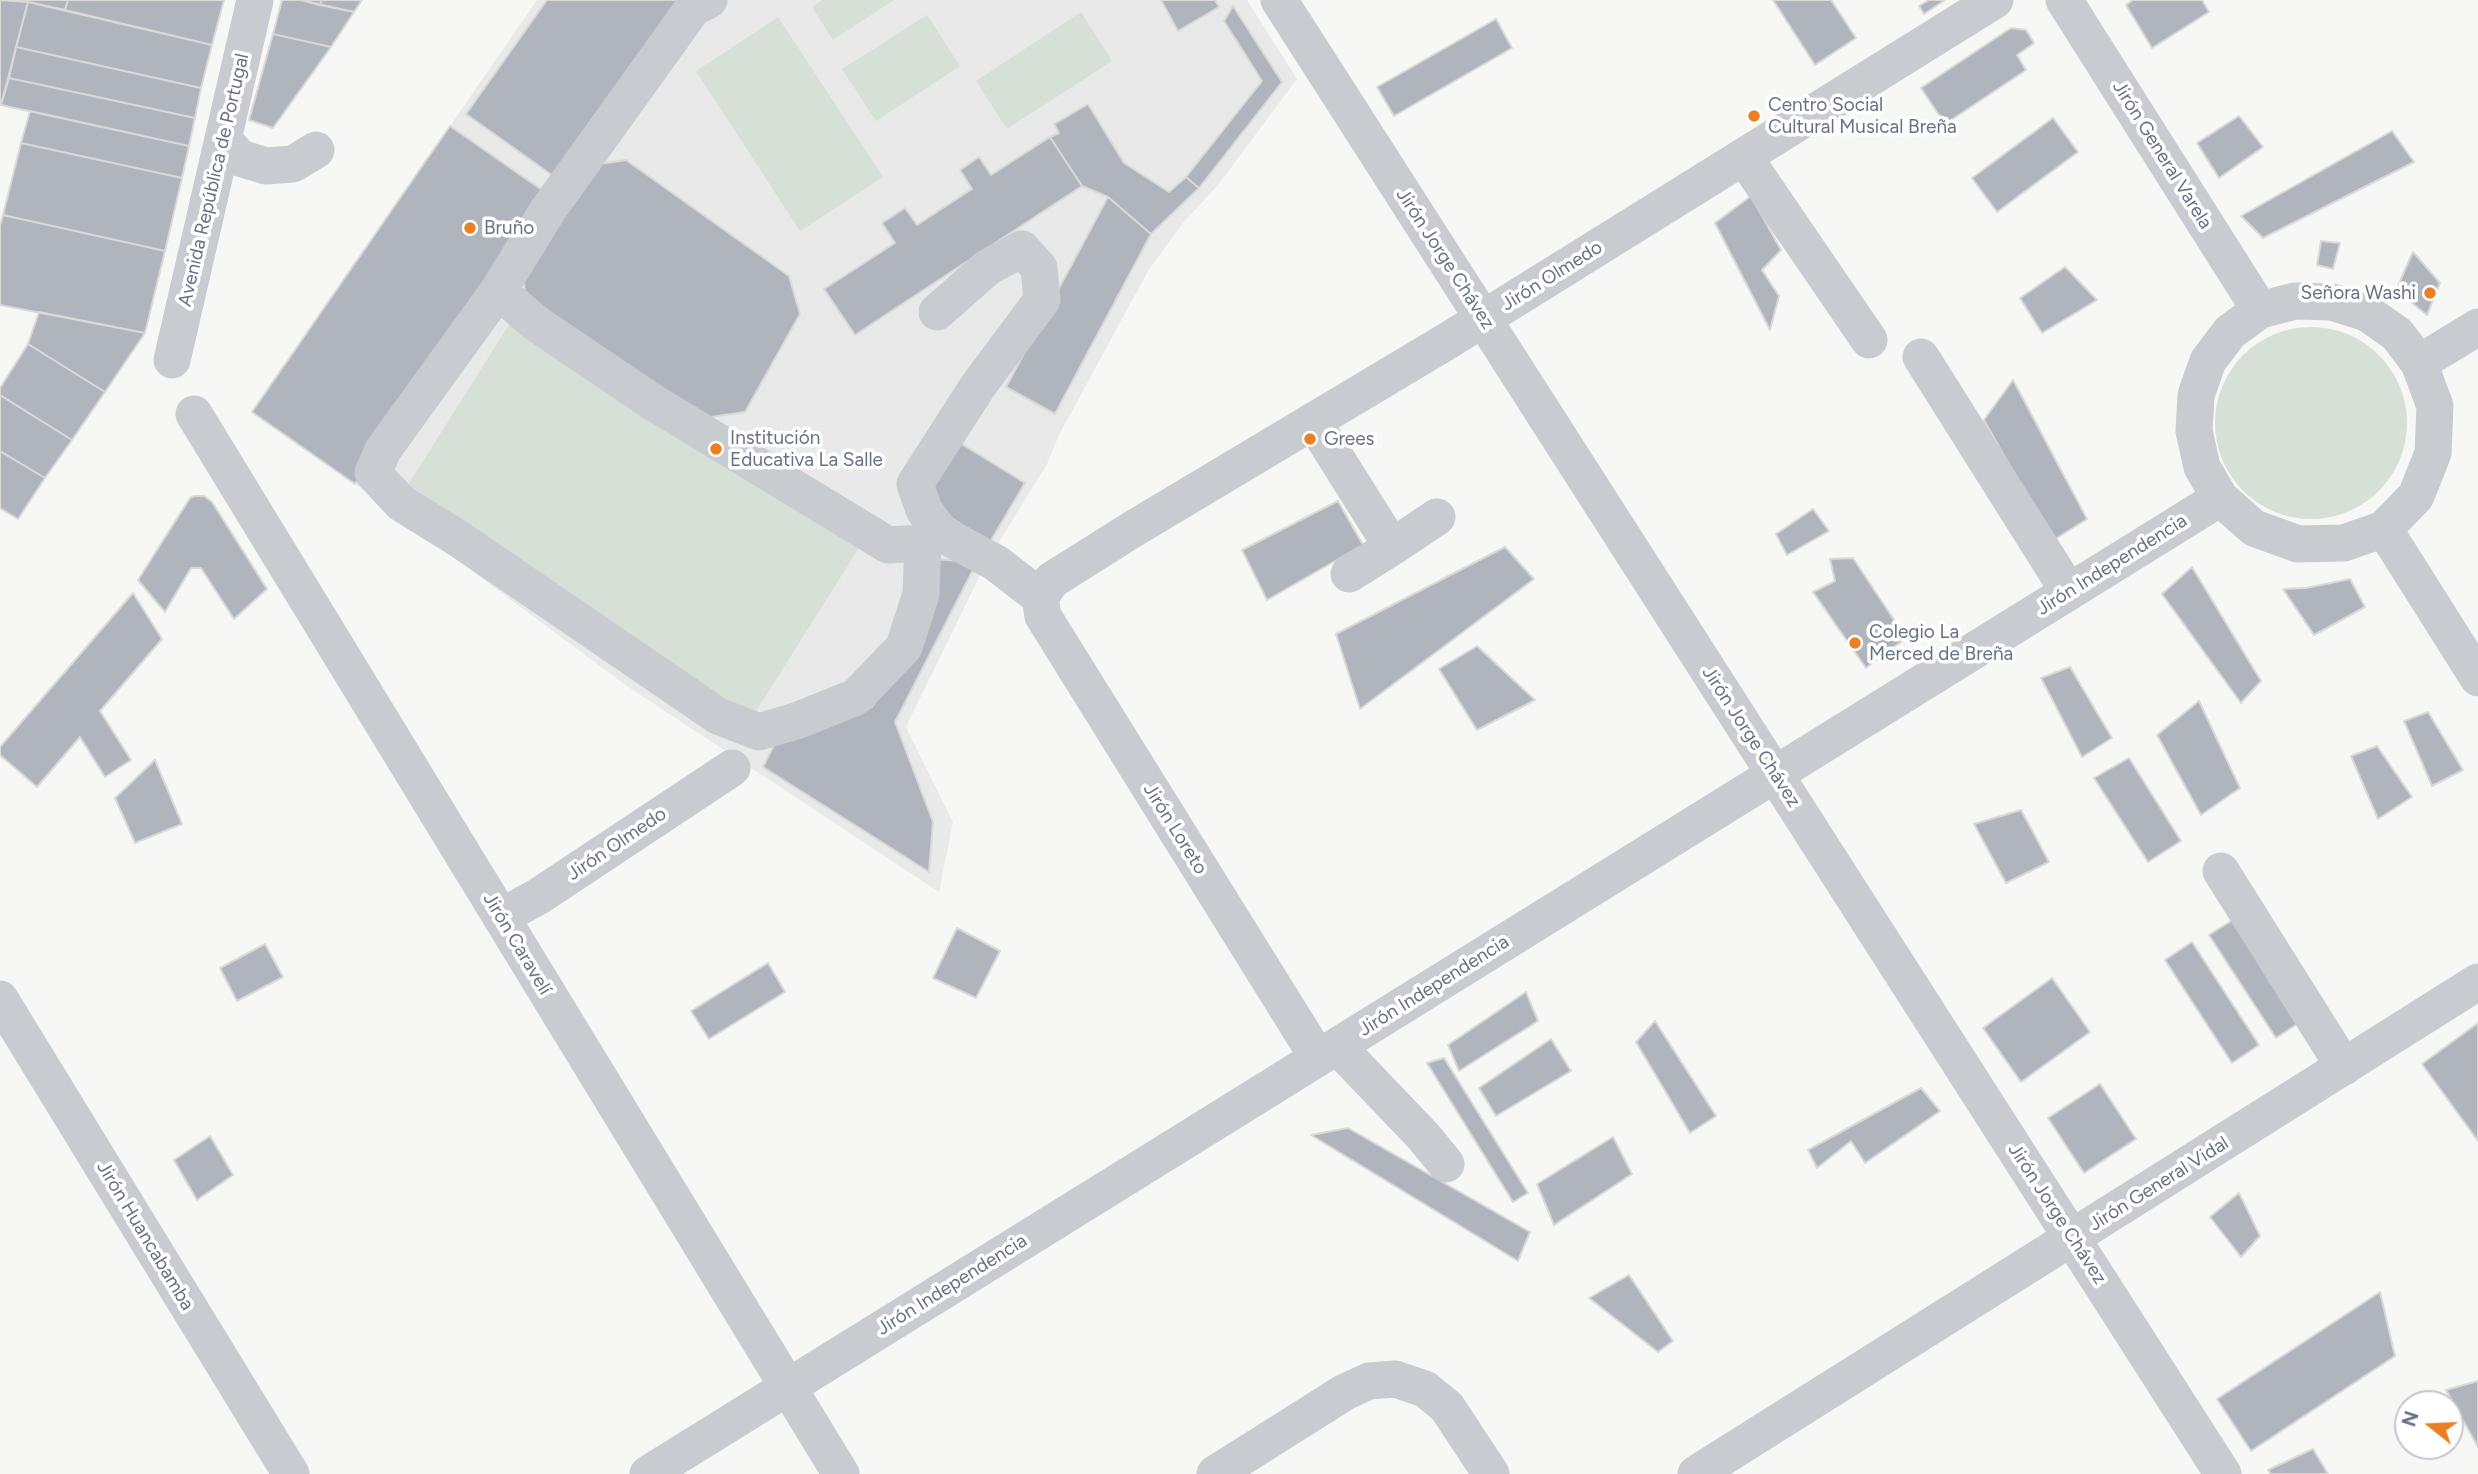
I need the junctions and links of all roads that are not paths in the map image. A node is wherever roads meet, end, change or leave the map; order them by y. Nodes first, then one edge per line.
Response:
1 (255, 0) edge
2 (709, 0) edge
3 (1279, 0) edge
4 (1995, 0) edge
5 (2064, 0) edge
6 (223, 139) junction
7 (316, 150) dead end
8 (1744, 157) junction
9 (498, 291) junction
10 (2260, 310) junction
11 (937, 312) dead end
12 (1483, 319) junction
13 (2478, 327) edge
14 (1869, 340) dead end
15 (1921, 357) dead end
16 (172, 360) dead end
17 (2419, 363) junction
18 (194, 414) dead end
19 (1313, 421) junction
20 (2220, 498) junction
21 (1437, 517) dead end
22 (2384, 529) junction
23 (932, 538) junction
24 (1392, 547) junction
25 (1349, 574) dead end
26 (2069, 592) junction
27 (1040, 597) junction
28 (2478, 678) edge
29 (732, 768) dead end
30 (1775, 774) junction
31 (2221, 870) dead end
32 (501, 917) junction
33 (2478, 982) edge
34 (0, 999) edge
35 (1327, 1052) junction
36 (2344, 1067) junction
37 (1446, 1164) dead end
38 (2072, 1239) junction
39 (788, 1387) junction
40 (291, 1474) edge
41 (648, 1474) edge
42 (841, 1474) edge
43 (1215, 1474) edge
44 (1491, 1474) edge
45 (1696, 1474) edge
46 (2223, 1474) edge

1 - 6 street, Avenida República de Portugal
2 - 9 street
3 - 12 street, Jirón Jorge Chávez
4 - 8 street, Jirón Olmedo
5 - 10 street, Jirón General Varela
6 - 7 street
6 - 16 street, Avenida República de Portugal
8 - 12 street, Jirón Olmedo
8 - 14 street
9 - 23 street
9 - 23 street
10 - 17 street
10 - 20 street
11 - 23 street
12 - 19 street, Jirón Olmedo
12 - 30 street, Jirón Jorge Chávez
13 - 17 street
15 - 26 street
17 - 22 street
18 - 32 street, Jirón Caravelí
19 - 24 street
19 - 27 street, Jirón Olmedo
20 - 22 street
20 - 26 street, Jirón Independencia
21 - 24 street
22 - 28 street
23 - 27 street
24 - 25 street
26 - 30 street, Jirón Independencia
27 - 35 street, Jirón Loreto
29 - 32 street, Jirón Olmedo
30 - 35 street, Jirón Independencia
30 - 38 street, Jirón Jorge Chávez
31 - 36 street
32 - 39 street, Jirón Caravelí
33 - 36 street, Jirón General Vidal
34 - 40 street, Jirón Huancabamba
35 - 37 street, Jirón Loreto
35 - 39 street, Jirón Independencia
36 - 38 street, Jirón General Vidal
38 - 45 street, Jirón General Vidal
38 - 46 street, Jirón Jorge Chávez
39 - 41 street, Jirón Independencia
39 - 42 street, Jirón Caravelí
43 - 44 street

